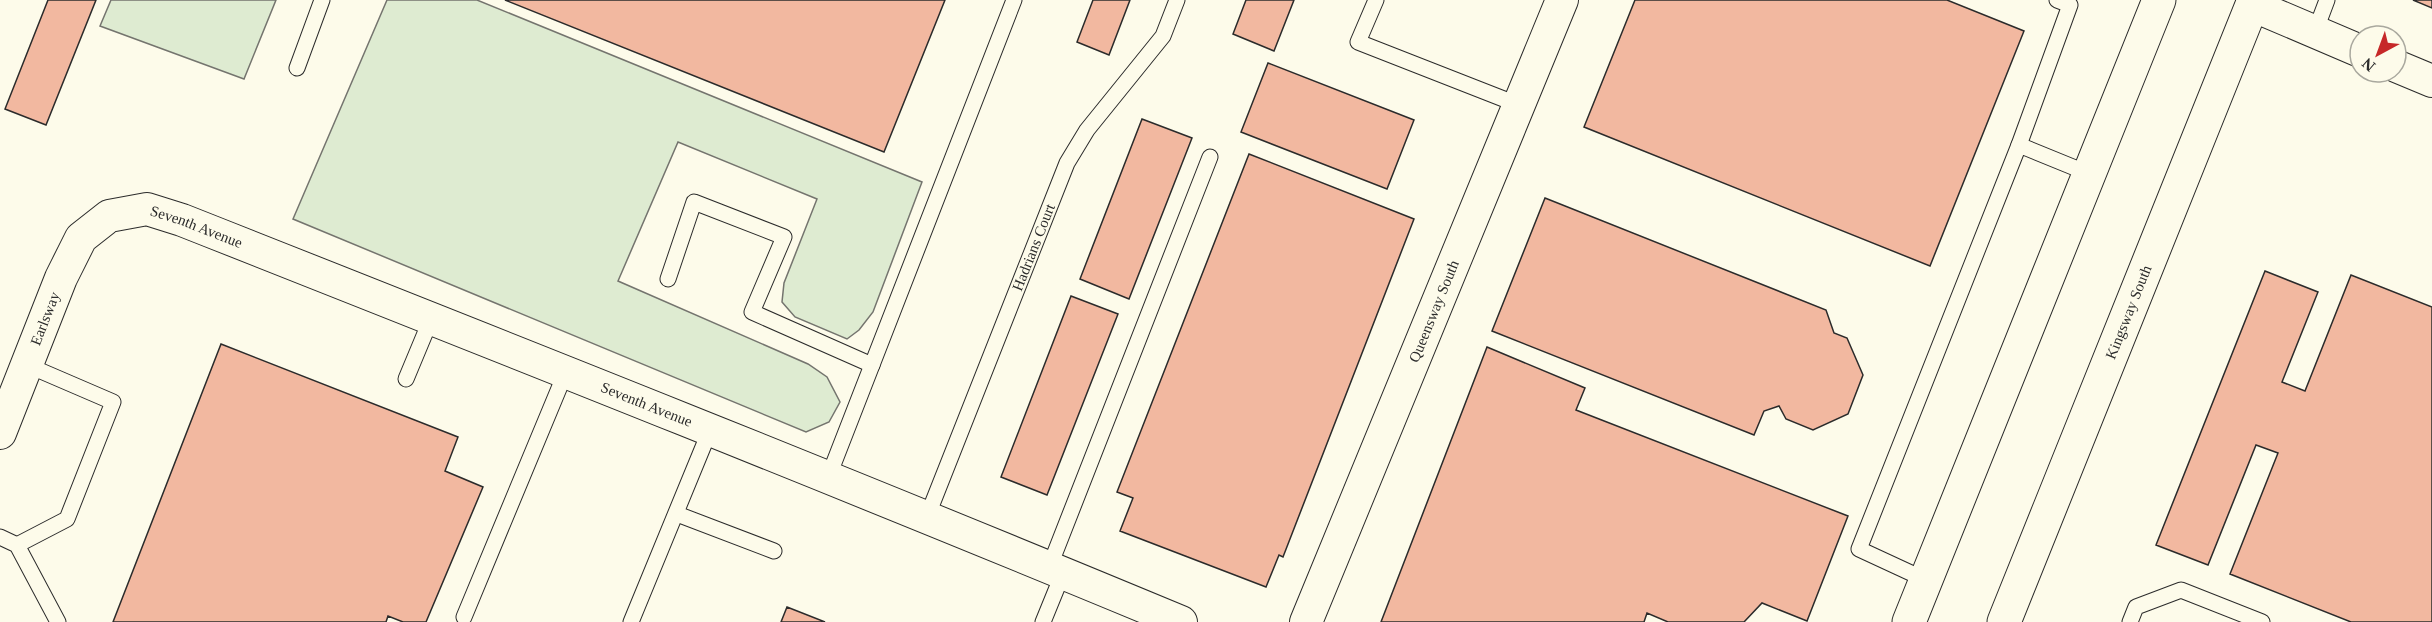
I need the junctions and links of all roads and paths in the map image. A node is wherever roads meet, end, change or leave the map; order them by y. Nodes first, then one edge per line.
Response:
1 (322, 0) edge
2 (1014, 0) edge
3 (1177, 0) edge
4 (1376, 0) edge
5 (1562, 0) edge
6 (2057, 0) edge
7 (2158, 0) edge
8 (2327, 0) edge
9 (2253, 3) edge
10 (2315, 32) junction
11 (2348, 46) edge
12 (297, 68) dead end
13 (2408, 71) edge
14 (2432, 81) edge
15 (1519, 105) junction
16 (2019, 145) junction
17 (1210, 157) dead end
18 (2090, 174) junction
19 (109, 216) joint
20 (668, 279) dead end
21 (431, 318) junction
22 (872, 364) junction
23 (27, 365) junction
24 (565, 374) junction
25 (406, 379) dead end
26 (710, 430) junction
27 (0, 433) edge
28 (828, 478) junction
29 (677, 514) junction
30 (927, 517) junction
31 (0, 537) edge
32 (17, 545) junction
33 (774, 551) dead end
34 (1056, 571) junction
35 (1926, 580) junction
36 (464, 617) dead end
37 (58, 622) edge
38 (631, 622) edge
39 (1042, 622) edge
40 (1181, 622) edge
41 (1306, 622) edge
42 (1909, 622) edge
43 (2004, 622) edge
44 (2130, 622) edge
45 (2262, 622) edge

1 - 12 lane
2 - 22 lane
3 - 30 lane, Hadrians Court
4 - 15 lane
5 - 15 street, Queensway South
6 - 16 lane
7 - 18 street
8 - 10 lane
9 - 10 street
9 - 43 street, Kingsway South
10 - 11 street
13 - 14 street
15 - 41 street, Queensway South
16 - 18 lane
16 - 35 lane
17 - 34 lane
18 - 35 street
19 - 21 street, Seventh Avenue
19 - 23 street, Earlsway
20 - 22 lane
21 - 24 street, Seventh Avenue
21 - 25 lane
22 - 28 lane
23 - 27 street, Earlsway
23 - 32 lane
24 - 26 street, Seventh Avenue
24 - 36 lane
26 - 28 street, Seventh Avenue
26 - 29 lane
28 - 30 street, Seventh Avenue
29 - 33 lane
29 - 38 lane
30 - 34 street, Seventh Avenue
31 - 32 lane
32 - 37 lane
34 - 39 lane
34 - 40 street, Seventh Avenue
35 - 42 street
44 - 45 lane

